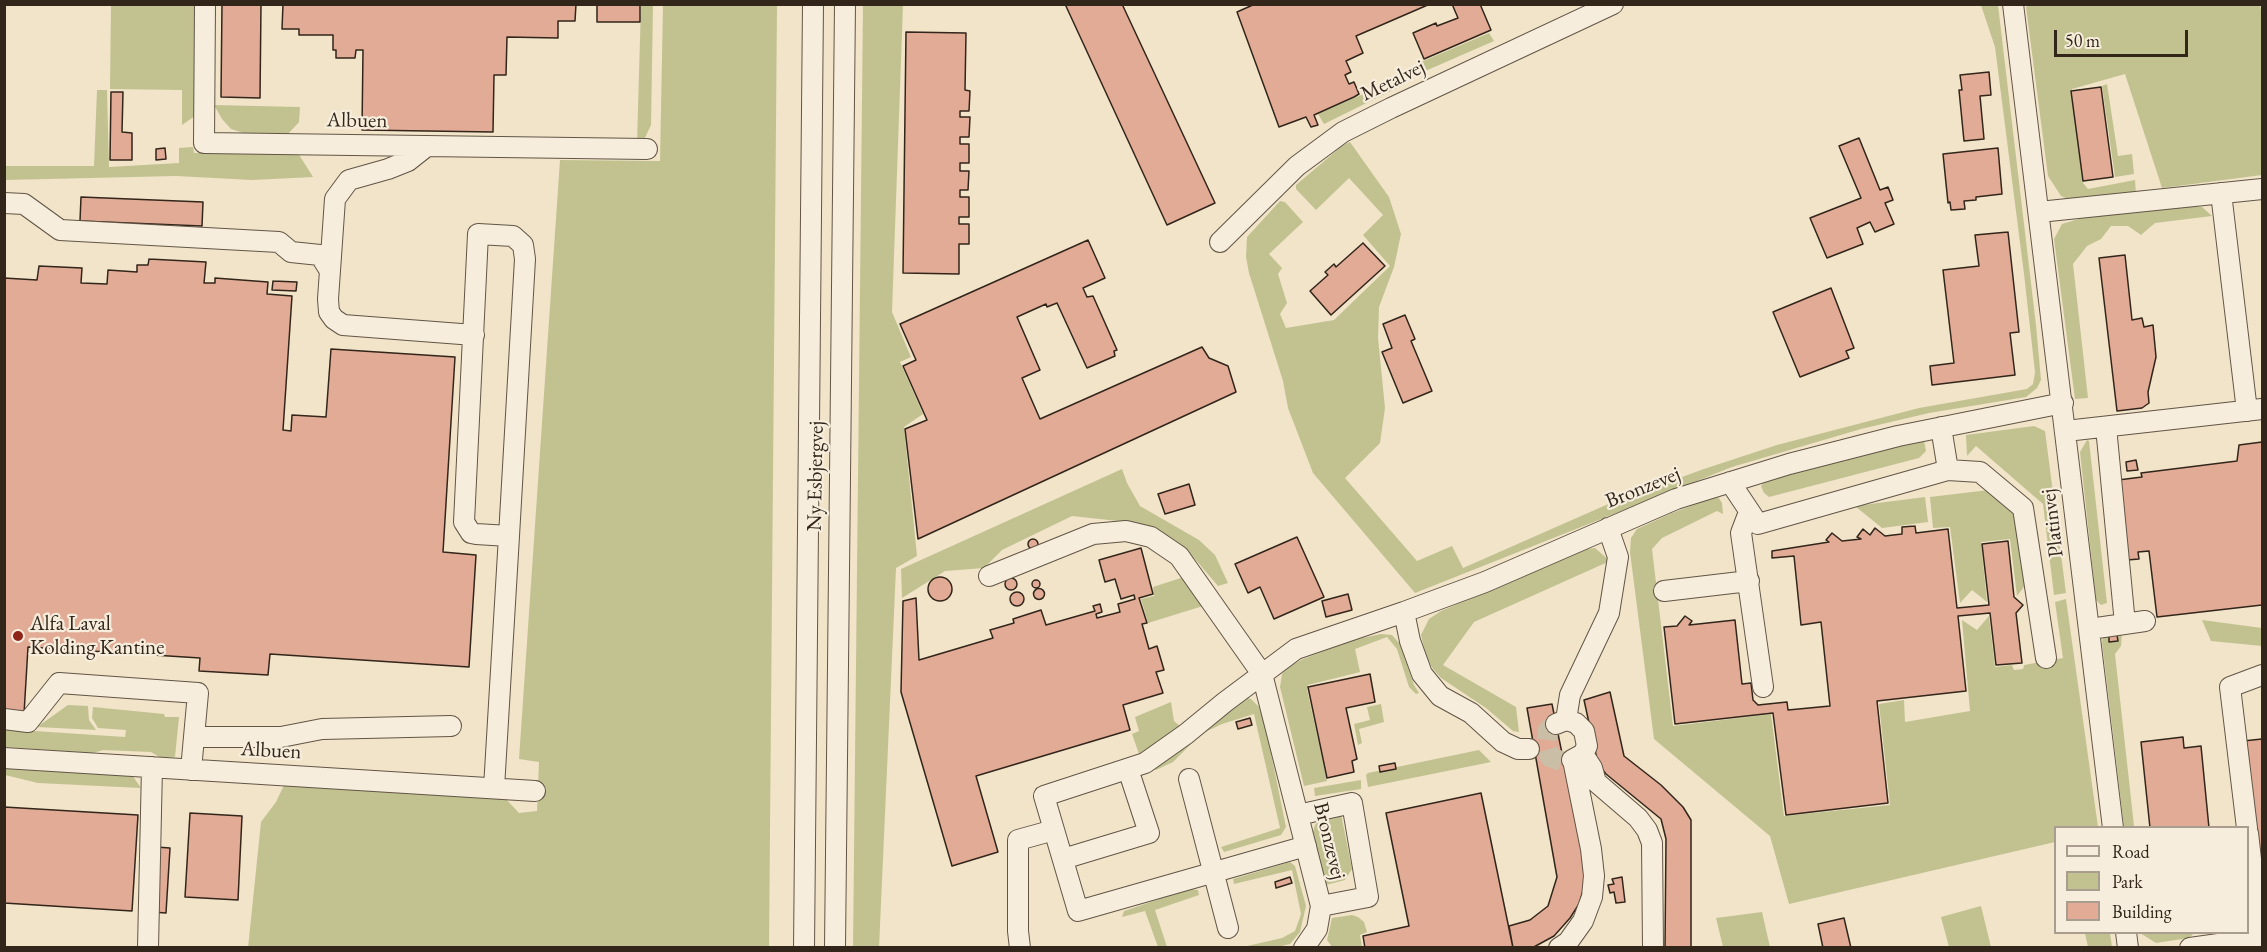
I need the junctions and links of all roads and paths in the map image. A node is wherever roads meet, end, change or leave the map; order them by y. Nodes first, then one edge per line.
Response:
1 (205, 4) edge
2 (813, 4) edge
3 (845, 4) edge
4 (1613, 4) edge
5 (2013, 4) edge
6 (427, 146) junction
7 (647, 149) dead end
8 (2262, 189) edge
9 (2221, 193) junction
10 (14, 203) edge
11 (2039, 212) junction
12 (1220, 242) dead end
13 (330, 271) junction
14 (474, 335) junction
15 (2063, 403) junction
16 (2255, 410) edge
17 (1941, 427) junction
18 (2106, 427) junction
19 (2066, 431) junction
20 (1948, 470) junction
21 (1730, 482) junction
22 (1749, 512) junction
23 (1608, 528) junction
24 (509, 536) junction
25 (989, 576) dead end
26 (1749, 581) junction
27 (1664, 591) dead end
28 (1404, 612) junction
29 (2090, 629) junction
30 (2046, 658) dead end
31 (1262, 674) junction
32 (2262, 675) edge
33 (1763, 687) dead end
34 (4, 719) edge
35 (451, 726) dead end
36 (194, 737) junction
37 (1529, 749) dead end
38 (4, 759) edge
39 (1573, 759) junction
40 (152, 767) junction
41 (1128, 769) junction
42 (191, 770) junction
43 (1189, 779) dead end
44 (494, 788) junction
45 (535, 791) dead end
46 (1298, 815) junction
47 (2113, 826) edge
48 (2247, 826) edge
49 (1054, 830) junction
50 (2249, 842) edge
51 (1306, 846) junction
52 (1063, 859) junction
53 (1214, 872) junction
54 (2258, 888) edge
55 (1320, 906) junction
56 (1228, 928) dead end
57 (2261, 938) edge
58 (148, 948) edge
59 (804, 948) edge
60 (836, 948) edge
61 (1020, 948) edge
62 (1305, 948) edge
63 (1559, 948) edge
64 (1653, 948) edge
65 (2190, 948) edge

1 - 6 street, Albuen
2 - 59 street, Ny Esbjergvej
3 - 60 street, Ny Esbjergvej
4 - 12 street, Metalvej
5 - 11 street, Platinvej
6 - 7 street, Albuen
6 - 13 street
8 - 9 street
9 - 11 street
9 - 16 street
10 - 13 street
11 - 15 street, Platinvej
13 - 14 street
14 - 24 street
14 - 24 street
15 - 17 street, Bronzevej
15 - 19 street, Platinvej
16 - 18 street
17 - 20 street
17 - 21 street, Bronzevej
18 - 19 street
18 - 29 street
19 - 29 street, Platinvej
20 - 22 street
20 - 30 street
21 - 22 street
21 - 23 street, Bronzevej
22 - 26 street
23 - 28 street, Bronzevej
23 - 39 street
24 - 44 street
25 - 31 street
26 - 27 street
26 - 33 street
28 - 31 street, Bronzevej
28 - 37 street
29 - 47 street, Platinvej
31 - 41 street, Bronzevej
31 - 46 street, Bronzevej
32 - 48 street
34 - 36 street
35 - 36 street
36 - 42 street
38 - 40 street, Albuen
39 - 63 street
39 - 64 street
40 - 42 street, Albuen
40 - 58 street
41 - 49 street, Bronzevej
41 - 52 street
42 - 44 street, Albuen
43 - 53 street
44 - 45 street, Albuen
46 - 51 street, Bronzevej
46 - 55 street
49 - 52 street
49 - 61 street
50 - 54 street
51 - 53 street
51 - 55 street, Bronzevej
52 - 53 street
53 - 56 street
54 - 57 street
55 - 62 street, Bronzevej
57 - 65 street

